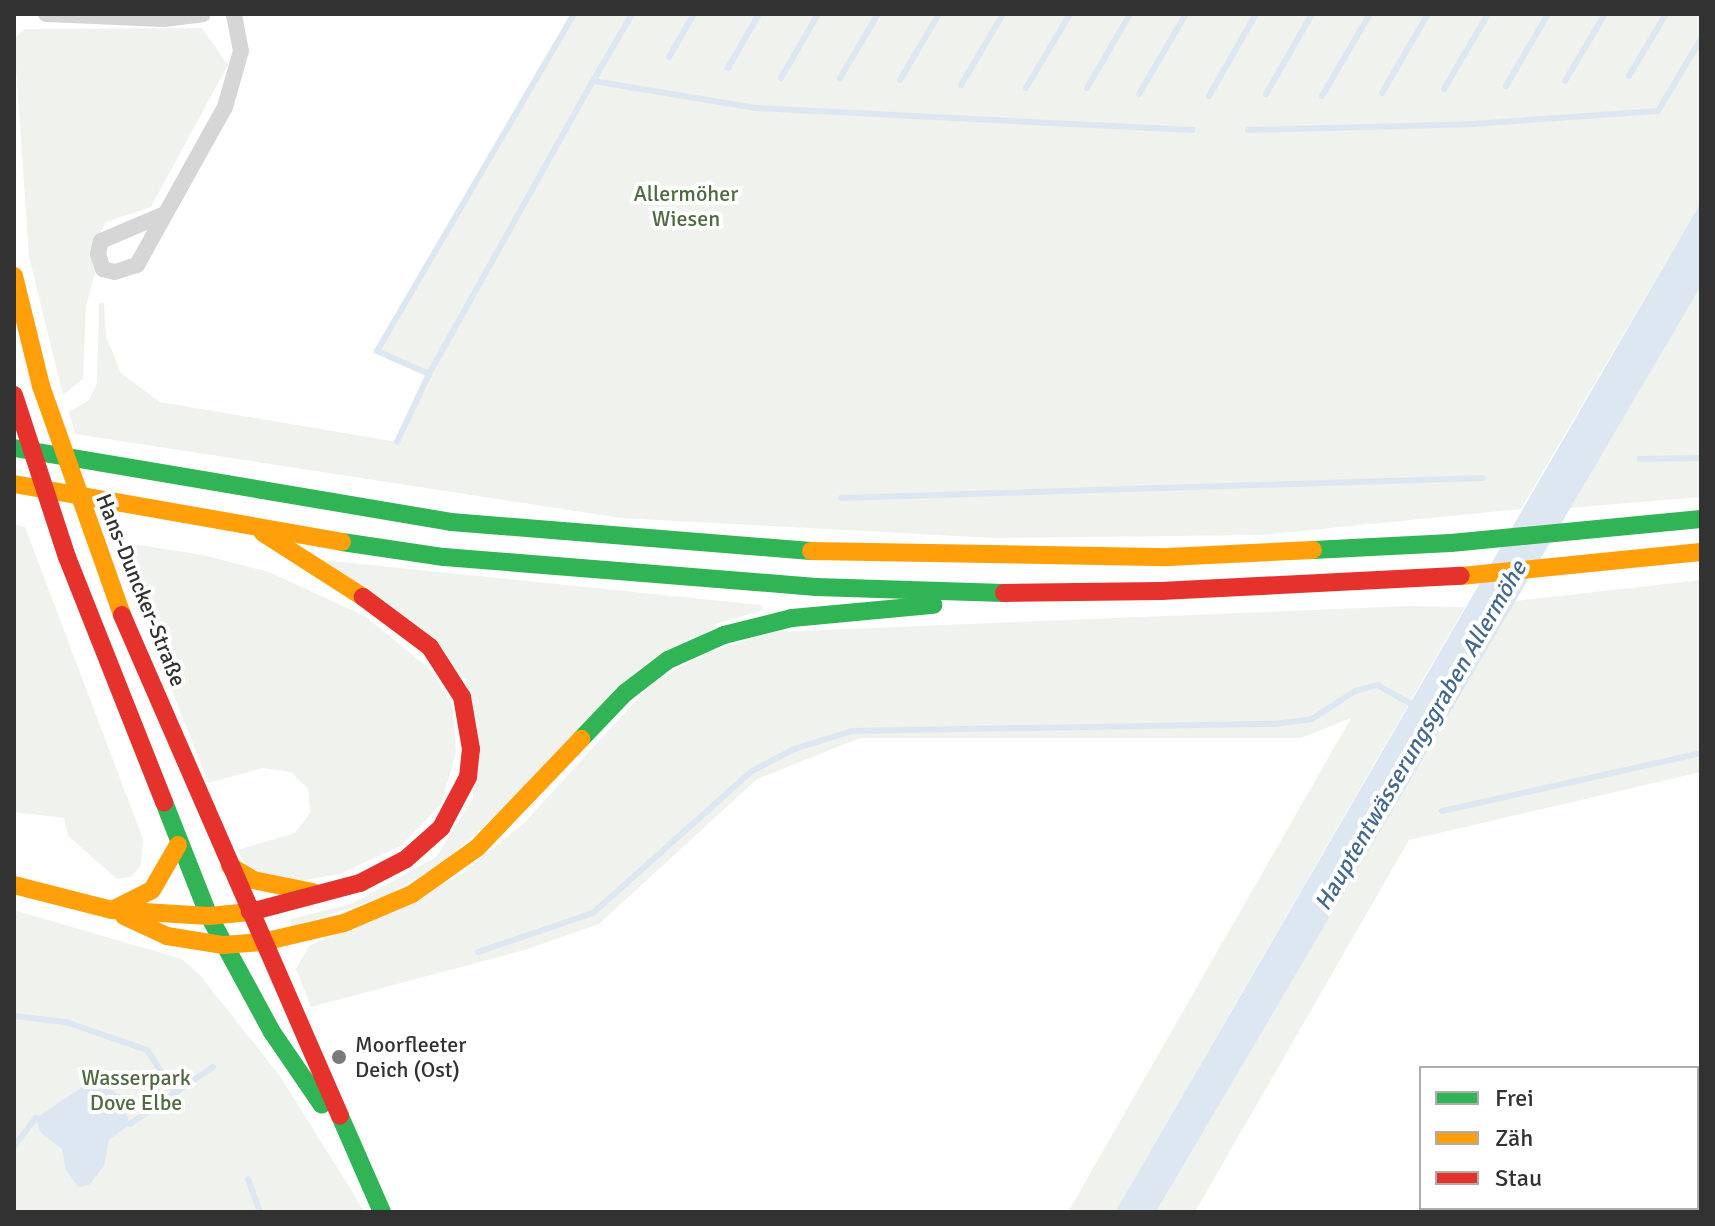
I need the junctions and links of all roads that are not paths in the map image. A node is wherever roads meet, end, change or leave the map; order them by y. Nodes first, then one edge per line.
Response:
1 (46, 14) edge
2 (203, 14) edge
3 (234, 14) edge
4 (162, 215) dead end
5 (14, 276) edge
6 (14, 395) edge
7 (14, 448) edge
8 (14, 484) edge
9 (1701, 519) edge
10 (259, 530) junction
11 (1701, 552) edge
12 (1014, 593) junction
13 (178, 845) junction
14 (230, 866) junction
15 (14, 885) edge
16 (327, 894) junction
17 (112, 910) junction
18 (250, 912) junction
19 (209, 916) junction
20 (263, 942) junction
21 (223, 945) junction
22 (352, 1149) junction
23 (382, 1212) edge

1 - 2 street
3 - 4 street
5 - 14 main road, Hans-Duncker-Straße
6 - 13 main road
7 - 9 main road
8 - 10 main road
10 - 12 main road
10 - 16 main road
11 - 12 main road
12 - 20 main road
13 - 17 main road
13 - 19 main road
14 - 16 main road
14 - 18 main road, Hans-Duncker-Straße
15 - 17 main road
16 - 18 main road
17 - 19 main road
17 - 21 main road
18 - 19 main road
18 - 20 main road, Hans-Duncker-Straße
19 - 21 main road
20 - 21 main road
20 - 22 main road, Hans-Duncker-Straße
21 - 22 main road
22 - 23 main road

